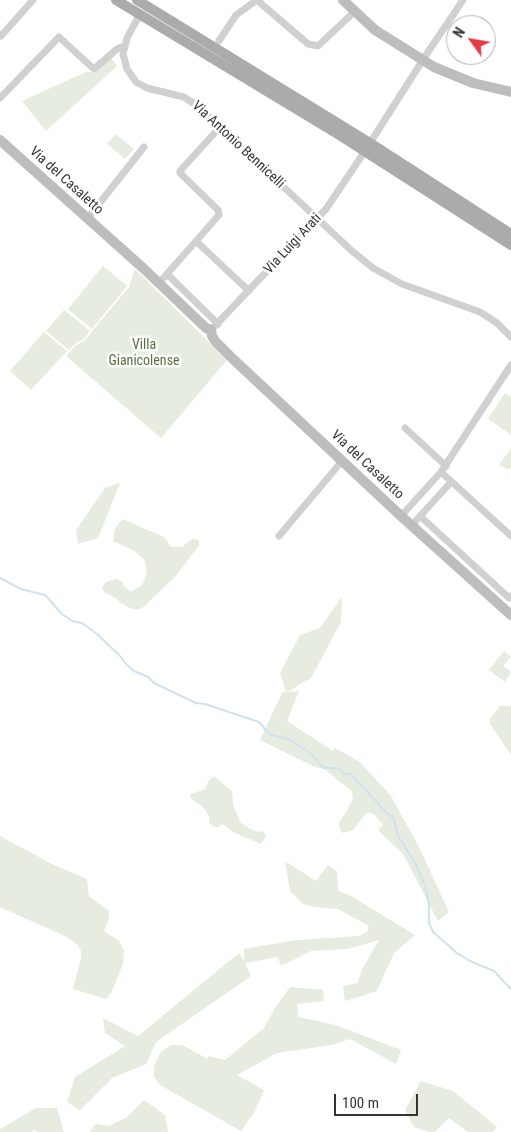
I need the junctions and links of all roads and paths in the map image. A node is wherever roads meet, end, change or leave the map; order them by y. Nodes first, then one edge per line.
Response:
1 (33, 0) edge
2 (116, 0) edge
3 (137, 0) edge
4 (257, 0) edge
5 (343, 0) edge
6 (463, 0) edge
7 (146, 7) edge
8 (354, 12) junction
9 (0, 36) edge
10 (219, 41) dead end
11 (124, 46) junction
12 (422, 60) junction
13 (511, 92) edge
14 (0, 98) edge
15 (220, 127) junction
16 (0, 140) edge
17 (144, 146) dead end
18 (367, 147) junction
19 (474, 217) junction
20 (87, 219) junction
21 (317, 219) junction
22 (511, 234) edge
23 (196, 241) junction
24 (511, 245) edge
25 (167, 274) junction
26 (159, 283) junction
27 (249, 291) junction
28 (215, 327) junction
29 (511, 337) edge
30 (511, 365) edge
31 (405, 428) dead end
32 (342, 461) junction
33 (446, 466) junction
34 (441, 472) junction
35 (451, 482) junction
36 (402, 516) junction
37 (420, 516) junction
38 (412, 525) junction
39 (279, 536) dead end
40 (511, 536) edge
41 (511, 596) edge
42 (511, 615) edge

1 - 9 street
2 - 7 main road
3 - 7 main road
4 - 8 street
4 - 10 street
5 - 8 street
6 - 12 street, Via Luigi Arati
7 - 11 street
7 - 18 main road
8 - 12 street
11 - 14 street
11 - 15 street, Via Antonio Bennicelli
12 - 13 street
12 - 18 street, Via Luigi Arati
15 - 21 street, Via Antonio Bennicelli
15 - 23 street
16 - 20 street, Via del Casaletto
17 - 20 street
18 - 19 main road
18 - 21 street, Via Luigi Arati
19 - 22 main road
19 - 24 main road
20 - 26 street, Via del Casaletto
21 - 27 street, Via Luigi Arati
21 - 29 street, Via Antonio Bennicelli
23 - 25 street
23 - 27 street
25 - 26 street
25 - 28 street
26 - 28 street, Via del Casaletto
27 - 28 street, Via Luigi Arati
28 - 32 street, Via del Casaletto
30 - 33 street
31 - 33 street
32 - 36 street, Via del Casaletto
32 - 39 street
33 - 34 street
34 - 35 street
34 - 36 street
35 - 37 street
35 - 40 street
36 - 38 street, Via del Casaletto
37 - 38 street
37 - 41 street
38 - 42 street, Via del Casaletto

